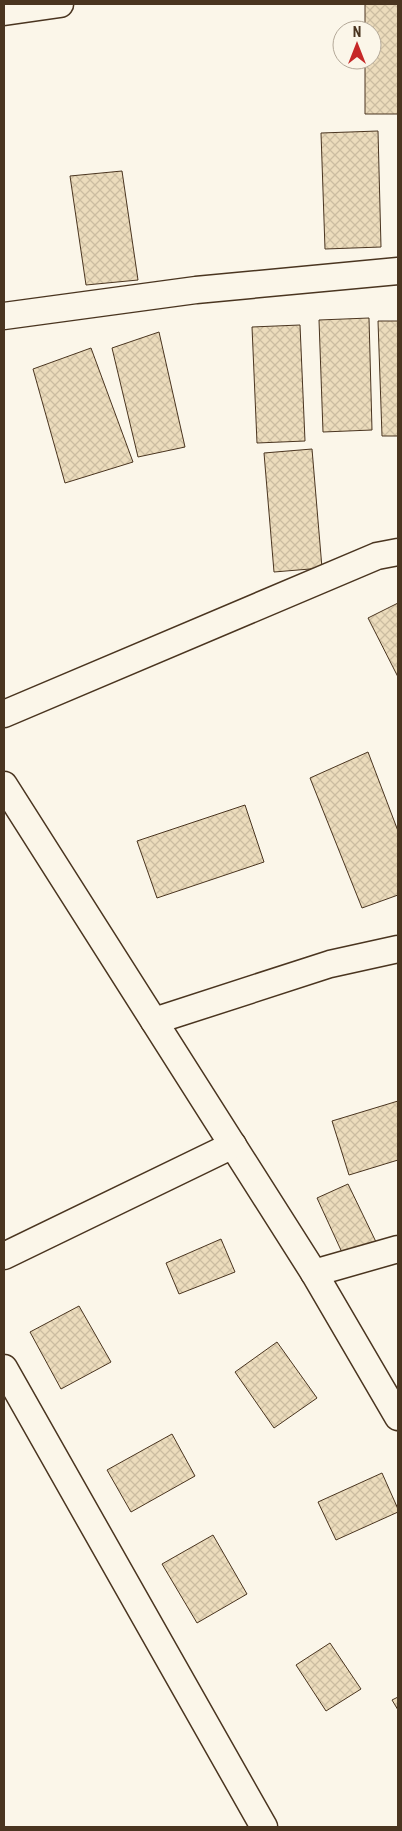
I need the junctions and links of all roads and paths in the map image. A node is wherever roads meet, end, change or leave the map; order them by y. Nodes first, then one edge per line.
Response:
1 (56, 4) edge
2 (60, 4) edge
3 (4, 12) edge
4 (398, 270) edge
5 (4, 316) edge
6 (398, 552) edge
7 (4, 714) edge
8 (4, 784) edge
9 (398, 949) edge
10 (154, 1021) junction
11 (233, 1145) junction
12 (398, 1249) edge
13 (4, 1256) edge
14 (314, 1273) junction
15 (4, 1368) edge
16 (398, 1417) edge
17 (264, 1827) edge

1 - 2 street
1 - 3 street
4 - 5 street
6 - 7 street
8 - 10 street
9 - 10 street
10 - 11 street
11 - 13 street
11 - 14 street
12 - 14 street
14 - 16 street
15 - 17 street

